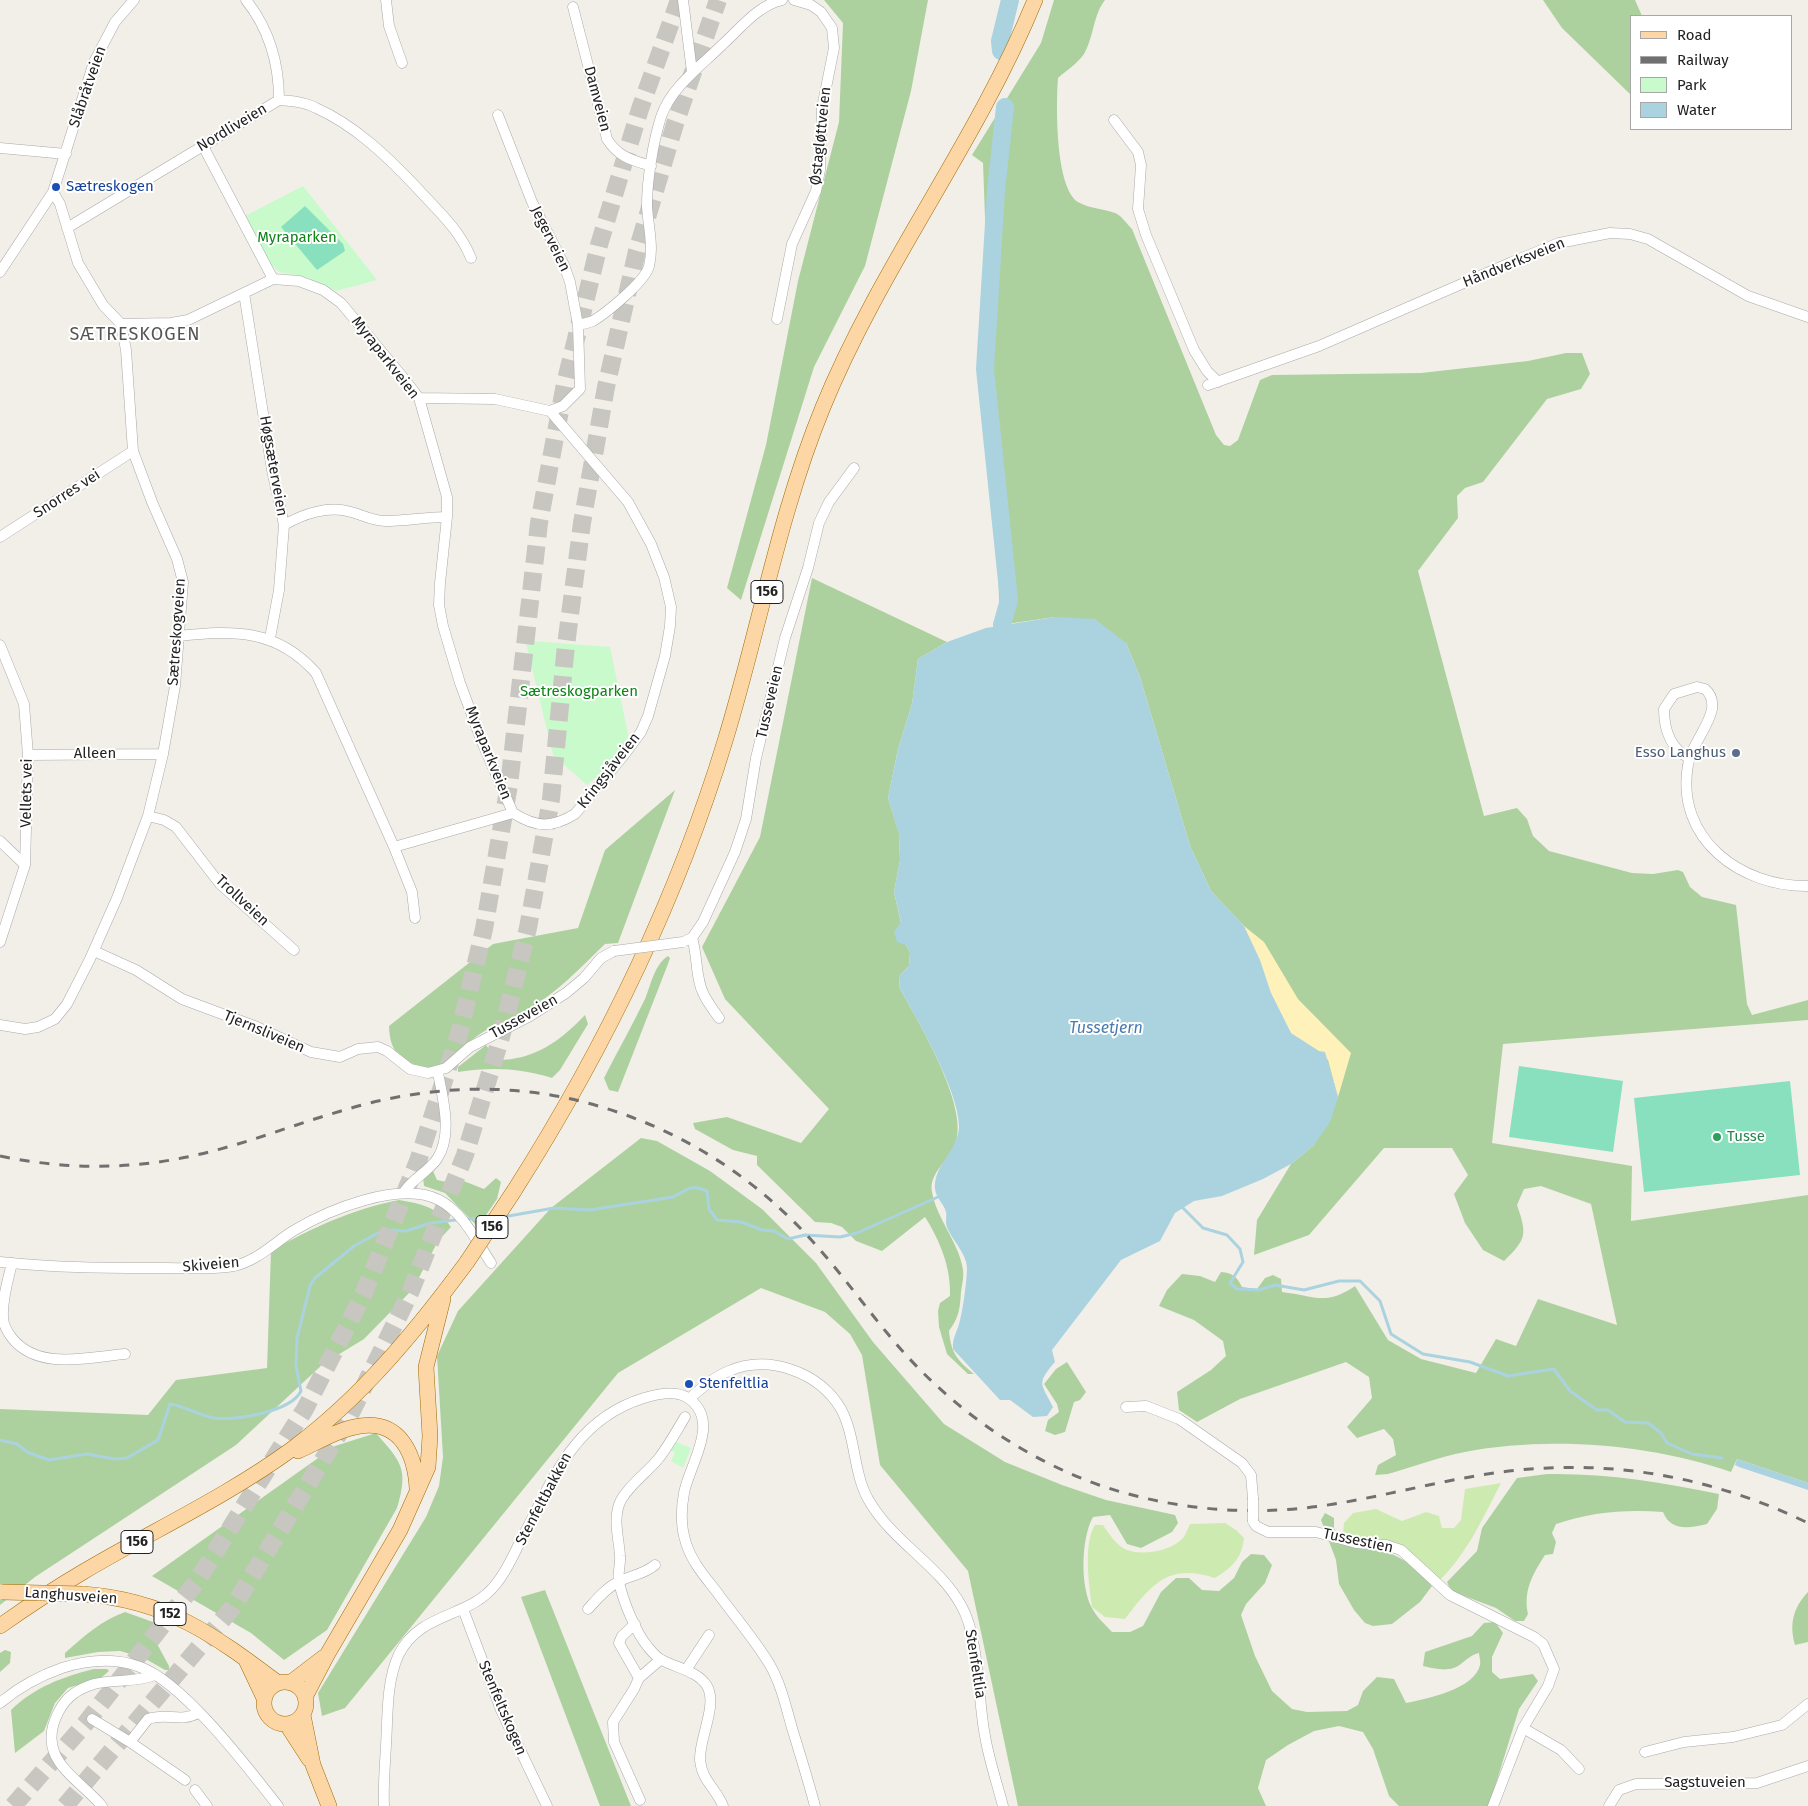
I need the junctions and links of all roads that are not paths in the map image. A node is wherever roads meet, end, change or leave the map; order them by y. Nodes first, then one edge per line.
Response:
1 (246, 0) edge
2 (386, 0) edge
3 (683, 0) edge
4 (782, 0) edge
5 (794, 0) edge
6 (1035, 0) edge
7 (128, 2) edge
8 (573, 7) dead end
9 (402, 63) dead end
10 (692, 72) junction
11 (279, 100) junction
12 (498, 115) dead end
13 (1114, 120) dead end
14 (203, 146) junction
15 (0, 148) edge
16 (66, 154) junction
17 (651, 166) junction
18 (54, 192) junction
19 (67, 228) junction
20 (471, 258) dead end
21 (0, 272) edge
22 (274, 279) junction
23 (244, 293) junction
24 (1808, 318) edge
25 (777, 319) dead end
26 (121, 324) junction
27 (578, 325) junction
28 (419, 398) junction
29 (550, 411) junction
30 (133, 451) junction
31 (854, 468) dead end
32 (447, 517) junction
33 (284, 525) junction
34 (0, 538) edge
35 (179, 636) junction
36 (270, 638) junction
37 (0, 645) edge
38 (162, 754) junction
39 (28, 755) junction
40 (1689, 758) junction
41 (514, 813) junction
42 (148, 816) junction
43 (0, 841) edge
44 (394, 847) junction
45 (25, 865) junction
46 (1808, 886) edge
47 (415, 918) dead end
48 (688, 940) junction
49 (0, 942) edge
50 (294, 950) dead end
51 (94, 951) junction
52 (719, 1018) dead end
53 (0, 1024) edge
54 (438, 1072) junction
55 (404, 1192) junction
56 (0, 1262) edge
57 (12, 1264) junction
58 (492, 1264) dead end
59 (446, 1291) junction
60 (125, 1354) dead end
61 (689, 1398) junction
62 (1126, 1407) dead end
63 (685, 1417) dead end
64 (276, 1460) junction
65 (417, 1493) junction
66 (655, 1565) dead end
67 (619, 1581) junction
68 (1, 1592) edge
69 (462, 1608) junction
70 (588, 1609) dead end
71 (635, 1624) junction
72 (0, 1626) edge
73 (709, 1635) dead end
74 (327, 1655) junction
75 (246, 1660) junction
76 (660, 1660) junction
77 (686, 1670) junction
78 (155, 1675) junction
79 (639, 1678) junction
80 (284, 1683) junction
81 (305, 1696) junction
82 (264, 1698) junction
83 (0, 1703) edge
84 (1808, 1704) edge
85 (198, 1713) junction
86 (303, 1715) junction
87 (92, 1720) dead end
88 (287, 1725) junction
89 (1522, 1728) junction
90 (130, 1742) junction
91 (1645, 1752) dead end
92 (313, 1765) junction
93 (1808, 1766) edge
94 (1580, 1769) dead end
95 (185, 1780) dead end
96 (195, 1790) dead end
97 (640, 1800) dead end
98 (102, 1806) edge
99 (206, 1806) edge
100 (278, 1806) edge
101 (329, 1806) edge
102 (384, 1806) edge
103 (546, 1806) edge
104 (723, 1806) edge
105 (815, 1806) edge
106 (1003, 1806) edge
107 (1493, 1806) edge
108 (1608, 1806) edge

1 - 11 street
2 - 9 street
3 - 10 street
4 - 10 street
5 - 25 street, Østagløttveien
6 - 59 main road, 156, bridge
7 - 16 street, Slåbråtveien
8 - 17 street, Damveien
10 - 17 street
11 - 14 street, Nordliveien
11 - 20 street, Nordliveien
12 - 27 street, Jegerveien
13 - 24 street, Håndverksveien
14 - 19 street, Nordliveien
14 - 22 street
15 - 16 street
16 - 18 street, Slåbråtveien
17 - 27 street
18 - 19 street
18 - 21 street, Slåbråtveien
19 - 26 street
22 - 23 street
22 - 28 street, Myraparkveien
23 - 26 street
23 - 33 street, Høgsæterveien
26 - 30 street, Sætreskogveien
27 - 29 street, Jegerveien
28 - 29 street
28 - 32 street, Myraparkveien
29 - 41 street, Kringsjåveien
30 - 34 street, Snorres vei
30 - 35 street, Sætreskogveien
31 - 48 street, Tusseveien
32 - 33 street
32 - 41 street, Myraparkveien
33 - 36 street, Høgsæterveien
35 - 36 street
35 - 38 street, Sætreskogveien
36 - 44 street
37 - 39 street, Vellets vei
38 - 39 street, Alleen
38 - 42 street, Sætreskogveien
39 - 45 street, Vellets vei
40 - 40 street
40 - 46 street
41 - 44 street
42 - 50 street, Trollveien
42 - 51 street, Sætreskogveien
43 - 45 street
44 - 47 street
45 - 49 street, Vellets vei
48 - 52 street
48 - 54 street, Tusseveien, bridge
51 - 53 street, Sætreskogveien
51 - 54 street, Tjernsliveien
54 - 55 street
55 - 57 street, Skiveien
55 - 58 street, Skiveien
56 - 57 street, Skiveien
57 - 60 street
59 - 64 main road, 156
59 - 65 main road, 156
61 - 69 street, Stenfeltbakken
61 - 105 street
61 - 106 street, Stenfeltlia
62 - 89 street, Tussestien, bridge
63 - 67 street
64 - 65 main road, 156
64 - 72 main road, 156
65 - 74 main road, 156
66 - 67 street
67 - 70 street
67 - 71 street
68 - 75 main road, Langhusveien / 152, bridge
69 - 102 street, Stenfeltbakken
69 - 103 street, Stenfeltskogen
71 - 76 street
71 - 79 street
73 - 77 street
74 - 80 main road, 156
74 - 81 main road, 156
75 - 80 main road, Langhusveien / 152
75 - 82 main road, Langhusveien / 152
76 - 77 street
76 - 79 street
77 - 104 street
78 - 83 street
78 - 85 street
78 - 98 street
79 - 97 street
80 - 81 main road, Langhusveien / 152
80 - 82 main road
81 - 86 main road, Langhusveien / 152
82 - 88 main road, Langhusveien / 152
84 - 91 street
85 - 90 street
85 - 100 street
86 - 88 main road
86 - 92 main road, Langhusveien / 152
87 - 90 street
88 - 92 main road, Langhusveien / 152
89 - 94 street
89 - 107 street, Tussestien
90 - 95 street
92 - 101 main road, Langhusveien / 152
93 - 108 street, Sagstuveien
96 - 99 street

